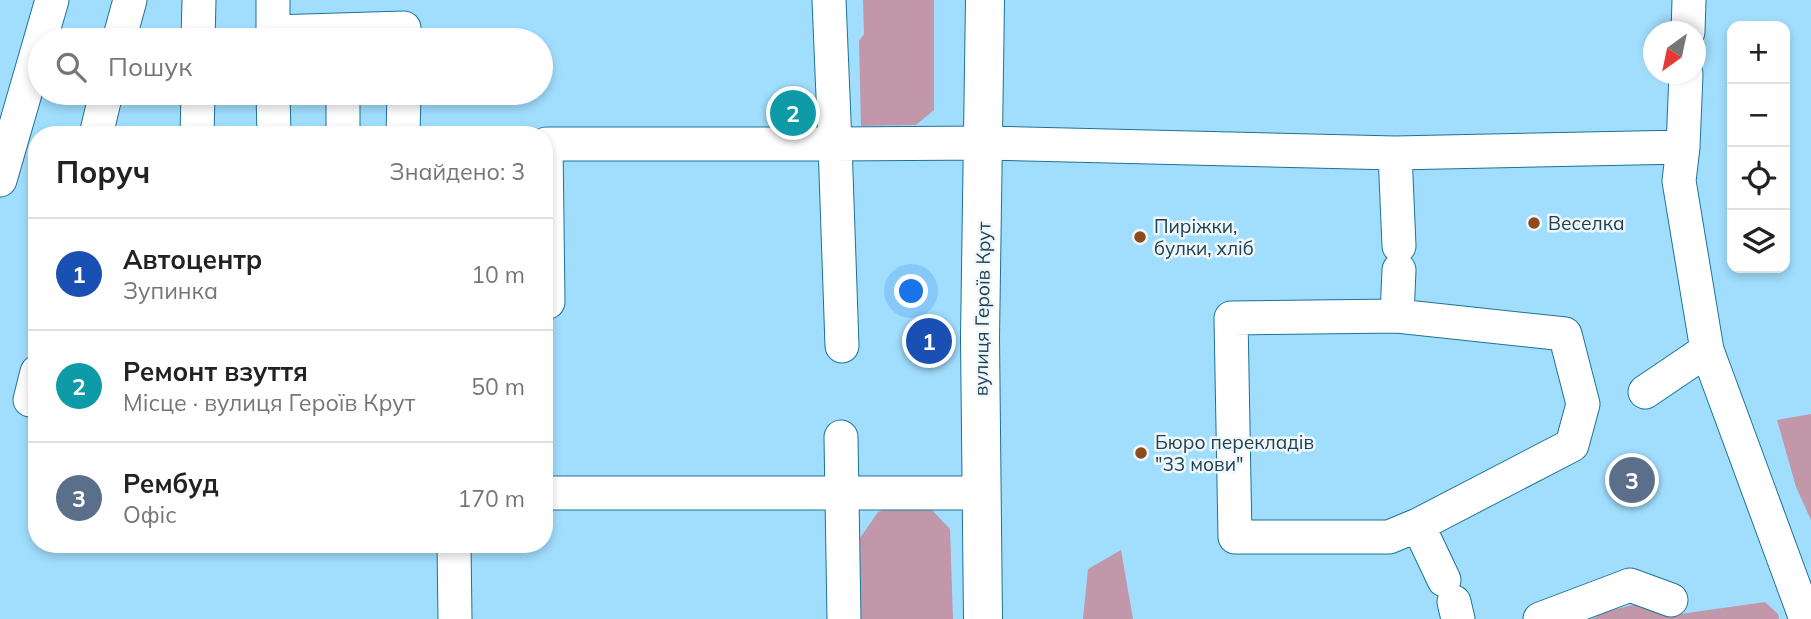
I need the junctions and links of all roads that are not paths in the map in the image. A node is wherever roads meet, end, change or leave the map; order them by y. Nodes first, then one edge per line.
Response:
1 (52, 0) edge
2 (130, 0) edge
3 (199, 0) edge
4 (829, 0) edge
5 (985, 0) edge
6 (1689, 0) edge
7 (1688, 21) edge
8 (273, 24) edge
9 (44, 28) edge
10 (123, 28) edge
11 (198, 28) edge
12 (299, 28) edge
13 (28, 83) edge
14 (1686, 84) edge
15 (103, 105) edge
16 (198, 105) edge
17 (273, 105) edge
18 (344, 105) edge
19 (404, 105) edge
20 (98, 126) edge
21 (197, 126) edge
22 (274, 126) edge
23 (343, 126) edge
24 (403, 126) edge
25 (985, 143) junction
26 (553, 144) edge
27 (835, 144) junction
28 (1683, 147) junction
29 (1395, 153) junction
30 (0, 180) edge
31 (1397, 316) junction
32 (842, 346) dead end
33 (1707, 349) junction
34 (1645, 392) dead end
35 (841, 436) dead end
36 (553, 493) edge
37 (841, 493) junction
38 (982, 493) junction
39 (1418, 525) junction
40 (454, 553) edge
41 (1452, 600) edge
42 (1671, 600) dead end
43 (455, 619) edge
44 (844, 619) edge
45 (983, 619) edge
46 (1539, 619) edge
47 (1806, 619) edge

1 - 9 lane
2 - 10 lane
3 - 11 lane
4 - 27 lane
5 - 25 main road, вулиця Героїв Крут
6 - 7 lane
8 - 12 lane
13 - 30 lane
14 - 28 lane
15 - 20 lane
16 - 21 lane
17 - 22 lane
18 - 23 lane
19 - 24 lane
25 - 27 lane
25 - 29 lane
25 - 38 main road, вулиця Героїв Крут
26 - 27 lane
27 - 32 lane
28 - 29 lane
28 - 33 lane
29 - 31 lane
31 - 39 lane
31 - 39 lane
33 - 34 lane
33 - 47 lane
35 - 37 lane
36 - 37 lane
37 - 38 lane
37 - 44 lane
38 - 45 main road, вулиця Героїв Крут
39 - 41 lane
40 - 43 lane
42 - 46 lane

